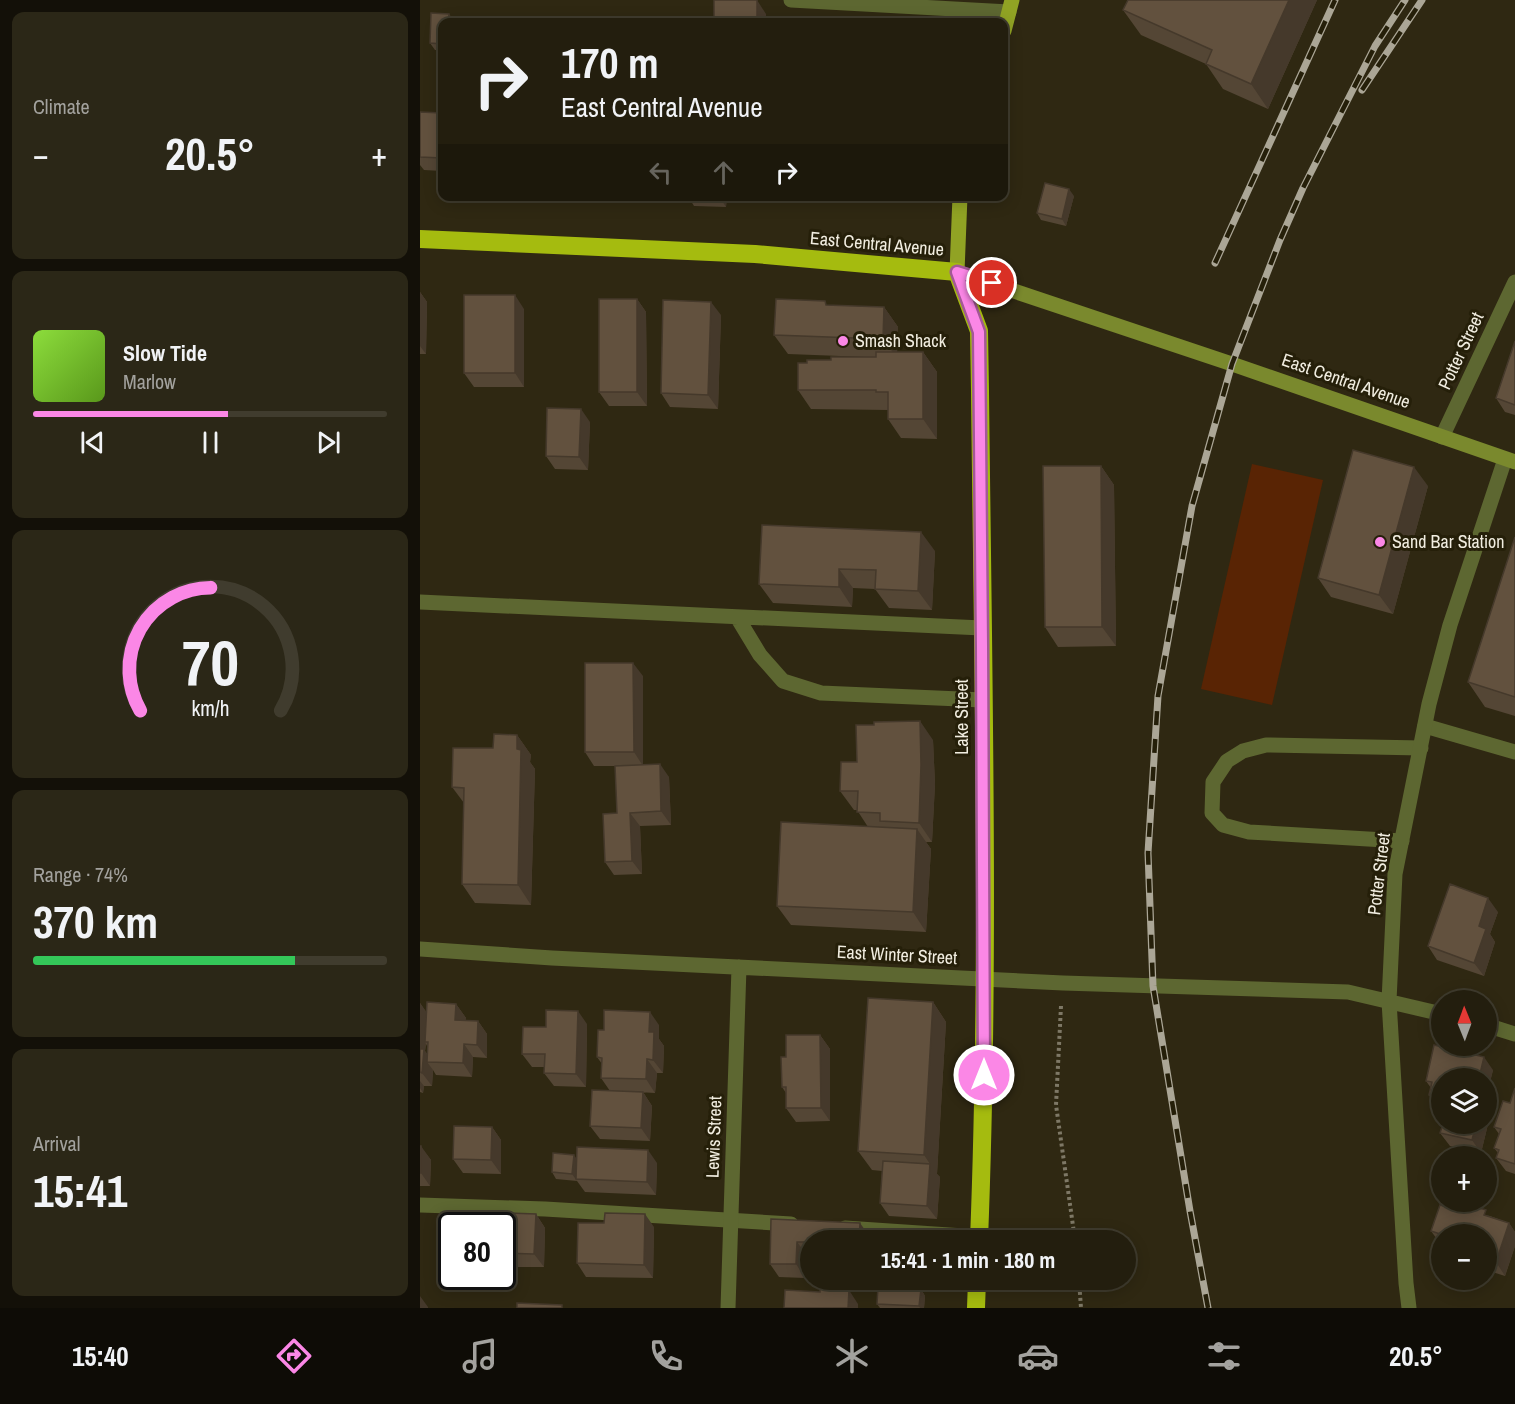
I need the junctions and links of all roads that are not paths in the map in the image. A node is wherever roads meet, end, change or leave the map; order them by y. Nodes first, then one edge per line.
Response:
1 (791, 0) edge
2 (1010, 6) edge
3 (960, 201) edge
4 (420, 239) edge
5 (957, 272) junction
6 (1515, 282) edge
7 (1442, 437) junction
8 (1510, 460) edge
9 (420, 602) edge
10 (737, 617) junction
11 (982, 628) junction
12 (983, 700) junction
13 (1425, 726) junction
14 (1421, 748) junction
15 (1515, 752) edge
16 (1402, 841) junction
17 (420, 949) edge
18 (739, 967) junction
19 (984, 979) junction
20 (1389, 1001) junction
21 (1431, 1011) edge
22 (1497, 1028) edge
23 (1515, 1034) edge
24 (420, 1205) edge
25 (731, 1220) junction
26 (802, 1225) edge
27 (825, 1227) edge
28 (864, 1230) edge
29 (979, 1230) edge
30 (977, 1290) edge
31 (728, 1308) edge
32 (976, 1308) edge
33 (1409, 1308) edge

1 - 2 street
3 - 5 main road, Lake Street
4 - 5 highway, East Central Avenue
5 - 7 main road, East Central Avenue
5 - 11 highway, Lake Street
6 - 7 street, Potter Street
7 - 8 main road, East Central Avenue
8 - 13 street, Potter Street
9 - 10 street
10 - 11 street
10 - 12 street
11 - 12 highway, Lake Street
12 - 19 highway, Lake Street
13 - 14 street, Potter Street
13 - 15 street
14 - 16 street, Potter Street
14 - 16 street
16 - 20 street, Potter Street
17 - 18 street, East Winter Street
18 - 19 street, East Winter Street
18 - 25 street, Lewis Street
19 - 20 street, East Winter Street
19 - 29 highway, Lake Street
20 - 21 street, East Winter Street
20 - 33 street, Potter Street
22 - 23 street
24 - 25 street
25 - 26 street
25 - 31 street, Lewis Street
27 - 28 street
30 - 32 highway

